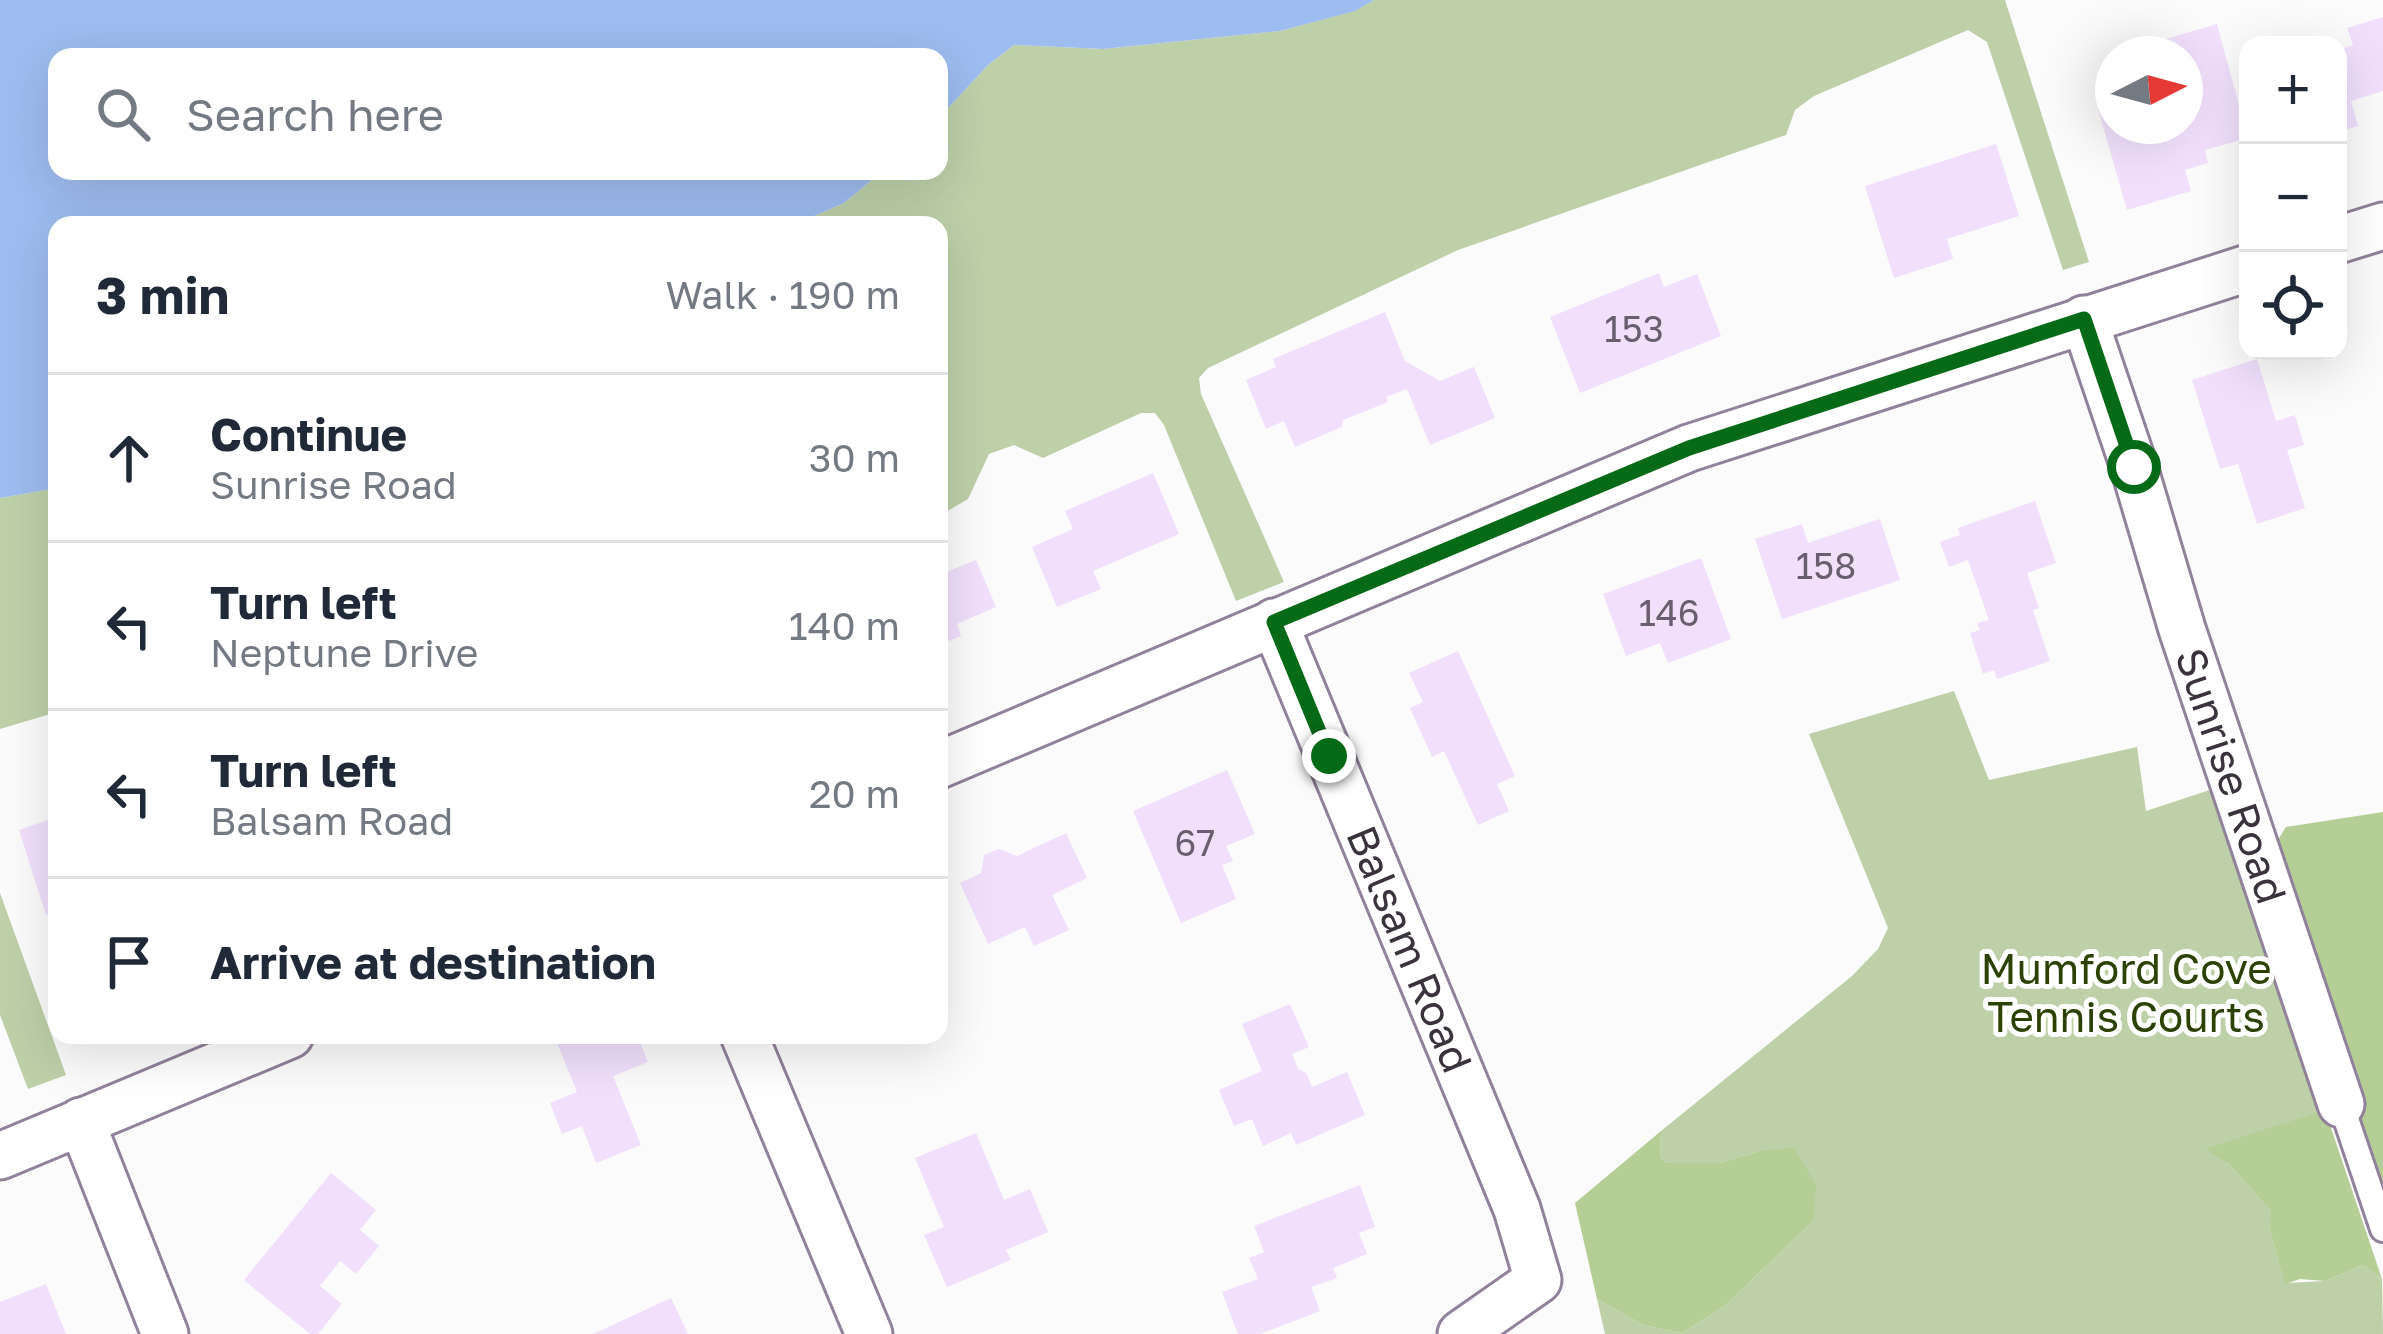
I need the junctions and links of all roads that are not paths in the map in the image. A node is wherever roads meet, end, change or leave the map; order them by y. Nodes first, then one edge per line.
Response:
1 (2383, 226) edge
2 (2347, 237) edge
3 (2239, 271) edge
4 (2084, 319) junction
5 (1274, 622) junction
6 (948, 760) edge
7 (268, 1044) edge
8 (748, 1044) edge
9 (2341, 1104) joint
10 (81, 1121) junction
11 (0, 1156) edge
12 (2383, 1229) edge
13 (166, 1334) edge
14 (869, 1334) edge
15 (1461, 1334) edge

1 - 2 street
3 - 4 street
4 - 5 street
4 - 9 street, Sunrise Road
5 - 6 street
5 - 15 street, Balsam Road
7 - 10 street
8 - 14 street
9 - 12 lane, Sunrise Road
10 - 11 street
10 - 13 street

